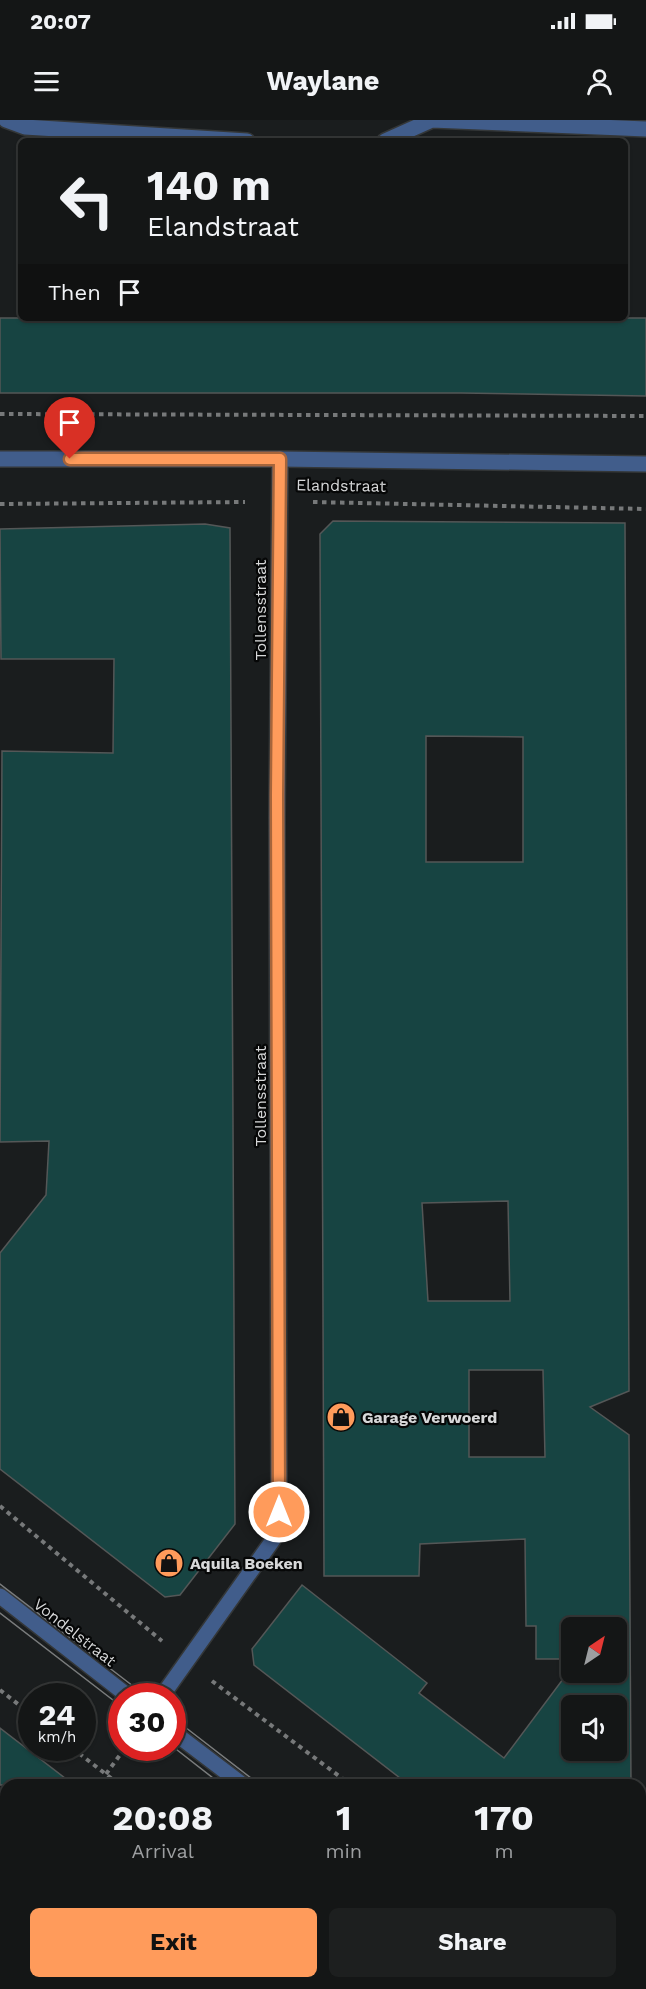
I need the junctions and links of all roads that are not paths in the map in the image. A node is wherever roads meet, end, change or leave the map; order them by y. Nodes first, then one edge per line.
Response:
1 (6, 120) edge
2 (432, 120) edge
3 (646, 129) edge
4 (199, 138) edge
5 (392, 138) edge
6 (0, 459) edge
7 (280, 459) junction
8 (646, 464) edge
9 (0, 1596) edge
10 (111, 1683) edge
11 (171, 1683) edge
12 (186, 1742) edge
13 (235, 1779) edge

1 - 4 street
2 - 3 street
2 - 5 street
6 - 7 street, Elandstraat
7 - 8 street, Elandstraat
7 - 11 street, Tollensstraat
9 - 10 street, Vondelstraat
12 - 13 street

